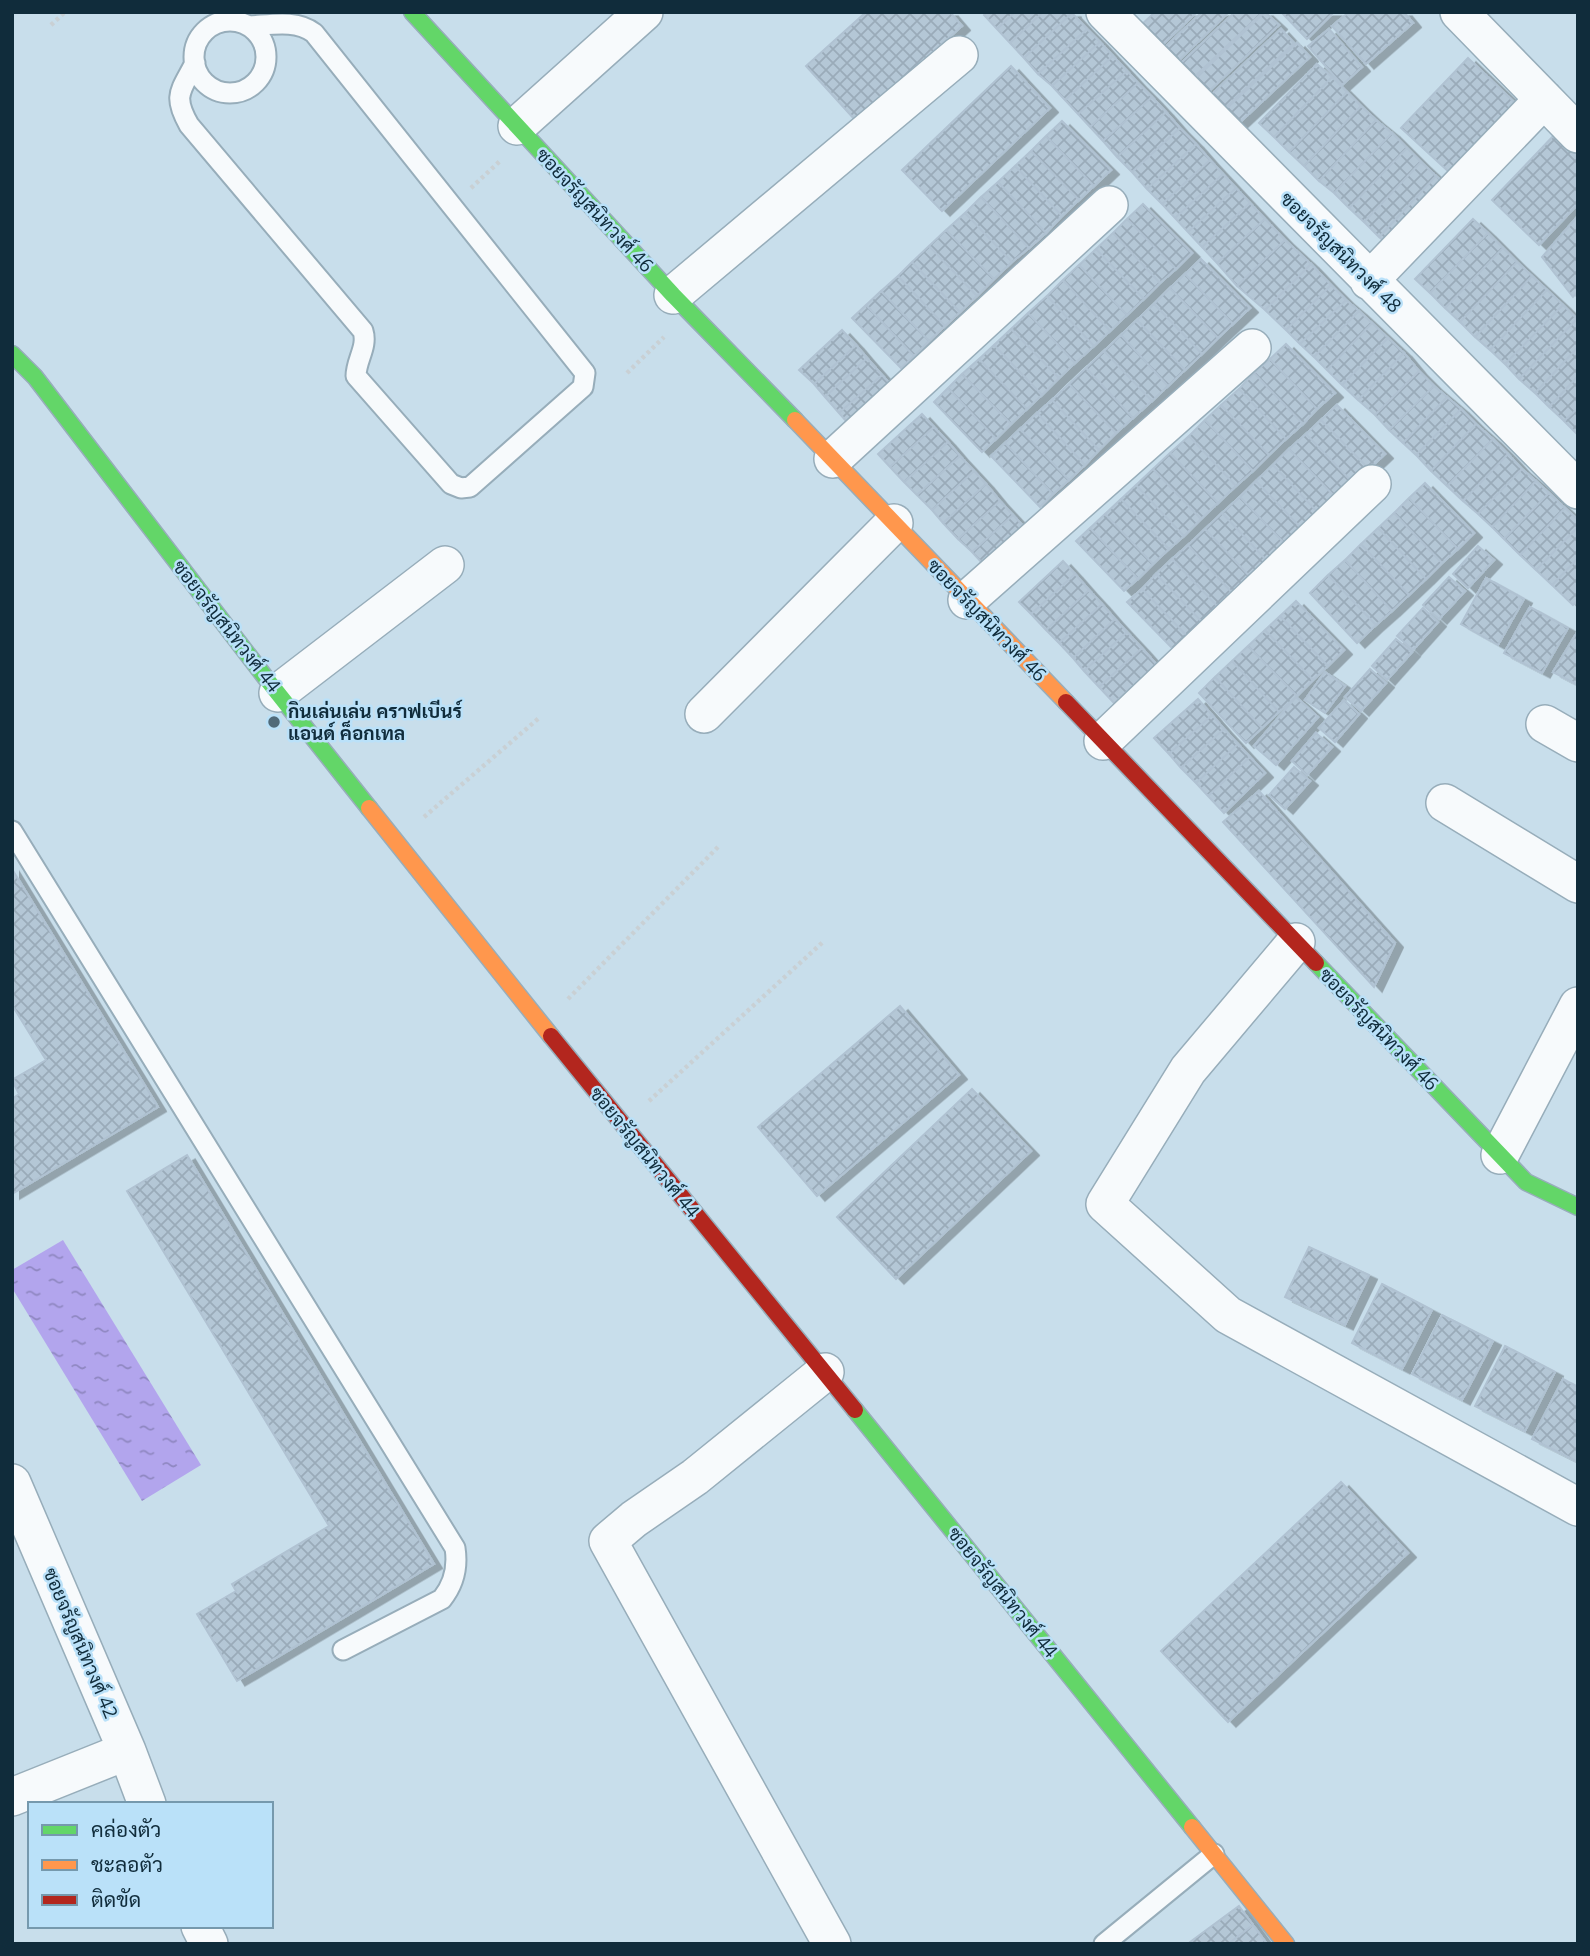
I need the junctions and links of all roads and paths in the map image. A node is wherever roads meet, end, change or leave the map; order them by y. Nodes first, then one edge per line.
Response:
1 (65, 12) edge
2 (412, 12) edge
3 (644, 12) edge
4 (1105, 12) edge
5 (1460, 12) edge
6 (211, 18) edge
7 (51, 24) dead end
8 (249, 26) junction
9 (959, 55) dead end
10 (195, 63) junction
11 (1544, 99) junction
12 (517, 126) junction
13 (1578, 134) edge
14 (1109, 205) dead end
15 (1369, 281) junction
16 (682, 304) junction
17 (1252, 348) dead end
18 (12, 354) edge
19 (626, 373) dead end
20 (833, 459) junction
21 (1371, 484) dead end
22 (1578, 490) edge
23 (894, 523) junction
24 (445, 565) dead end
25 (967, 600) junction
26 (278, 693) junction
27 (704, 714) dead end
28 (538, 718) dead end
29 (1545, 724) dead end
30 (1103, 741) junction
31 (1578, 743) edge
32 (1445, 803) dead end
33 (12, 831) edge
34 (397, 841) junction
35 (719, 846) dead end
36 (1578, 884) edge
37 (823, 942) dead end
38 (1296, 942) junction
39 (1578, 1006) edge
40 (542, 1025) junction
41 (622, 1125) junction
42 (1500, 1155) junction
43 (1578, 1207) edge
44 (825, 1372) junction
45 (12, 1483) edge
46 (1578, 1507) edge
47 (343, 1650) dead end
48 (127, 1751) junction
49 (12, 1797) edge
50 (146, 1802) edge
51 (1214, 1854) junction
52 (201, 1928) edge
53 (209, 1944) edge
54 (832, 1944) edge
55 (1104, 1944) edge
56 (1286, 1944) edge

1 - 7 path
2 - 12 street, ซอยจรัญสนิทวงศ์ 46
3 - 12 street
4 - 15 street, ซอยจรัญสนิทวงศ์ 48
5 - 11 street
6 - 8 lane
6 - 10 lane
8 - 10 lane
8 - 10 lane
9 - 16 street
11 - 13 street
11 - 15 street
12 - 16 street, ซอยจรัญสนิทวงศ์ 46
14 - 20 street
15 - 22 street, ซอยจรัญสนิทวงศ์ 48
16 - 19 path
16 - 20 street, ซอยจรัญสนิทวงศ์ 46
17 - 25 street
18 - 26 street, ซอยจรัญสนิทวงศ์ 44
20 - 23 street, ซอยจรัญสนิทวงศ์ 46
21 - 30 street
23 - 25 street, ซอยจรัญสนิทวงศ์ 46
23 - 27 street
24 - 26 street
25 - 30 street, ซอยจรัญสนิทวงศ์ 46
26 - 34 street, ซอยจรัญสนิทวงศ์ 44
28 - 34 path
29 - 31 street
30 - 38 street, ซอยจรัญสนิทวงศ์ 46
32 - 36 street
33 - 47 lane
34 - 40 street, ซอยจรัญสนิทวงศ์ 44
35 - 40 path
37 - 41 path
38 - 42 street, ซอยจรัญสนิทวงศ์ 46
38 - 46 street
39 - 42 street
40 - 41 street, ซอยจรัญสนิทวงศ์ 44
41 - 44 street, ซอยจรัญสนิทวงศ์ 44
42 - 43 street, ซอยจรัญสนิทวงศ์ 46
44 - 51 street, ซอยจรัญสนิทวงศ์ 44
44 - 54 street
45 - 48 street, ซอยจรัญสนิทวงศ์ 42
48 - 49 street
48 - 50 street, ซอยจรัญสนิทวงศ์ 42
51 - 55 lane
51 - 56 street, ซอยจรัญสนิทวงศ์ 44
52 - 53 street

